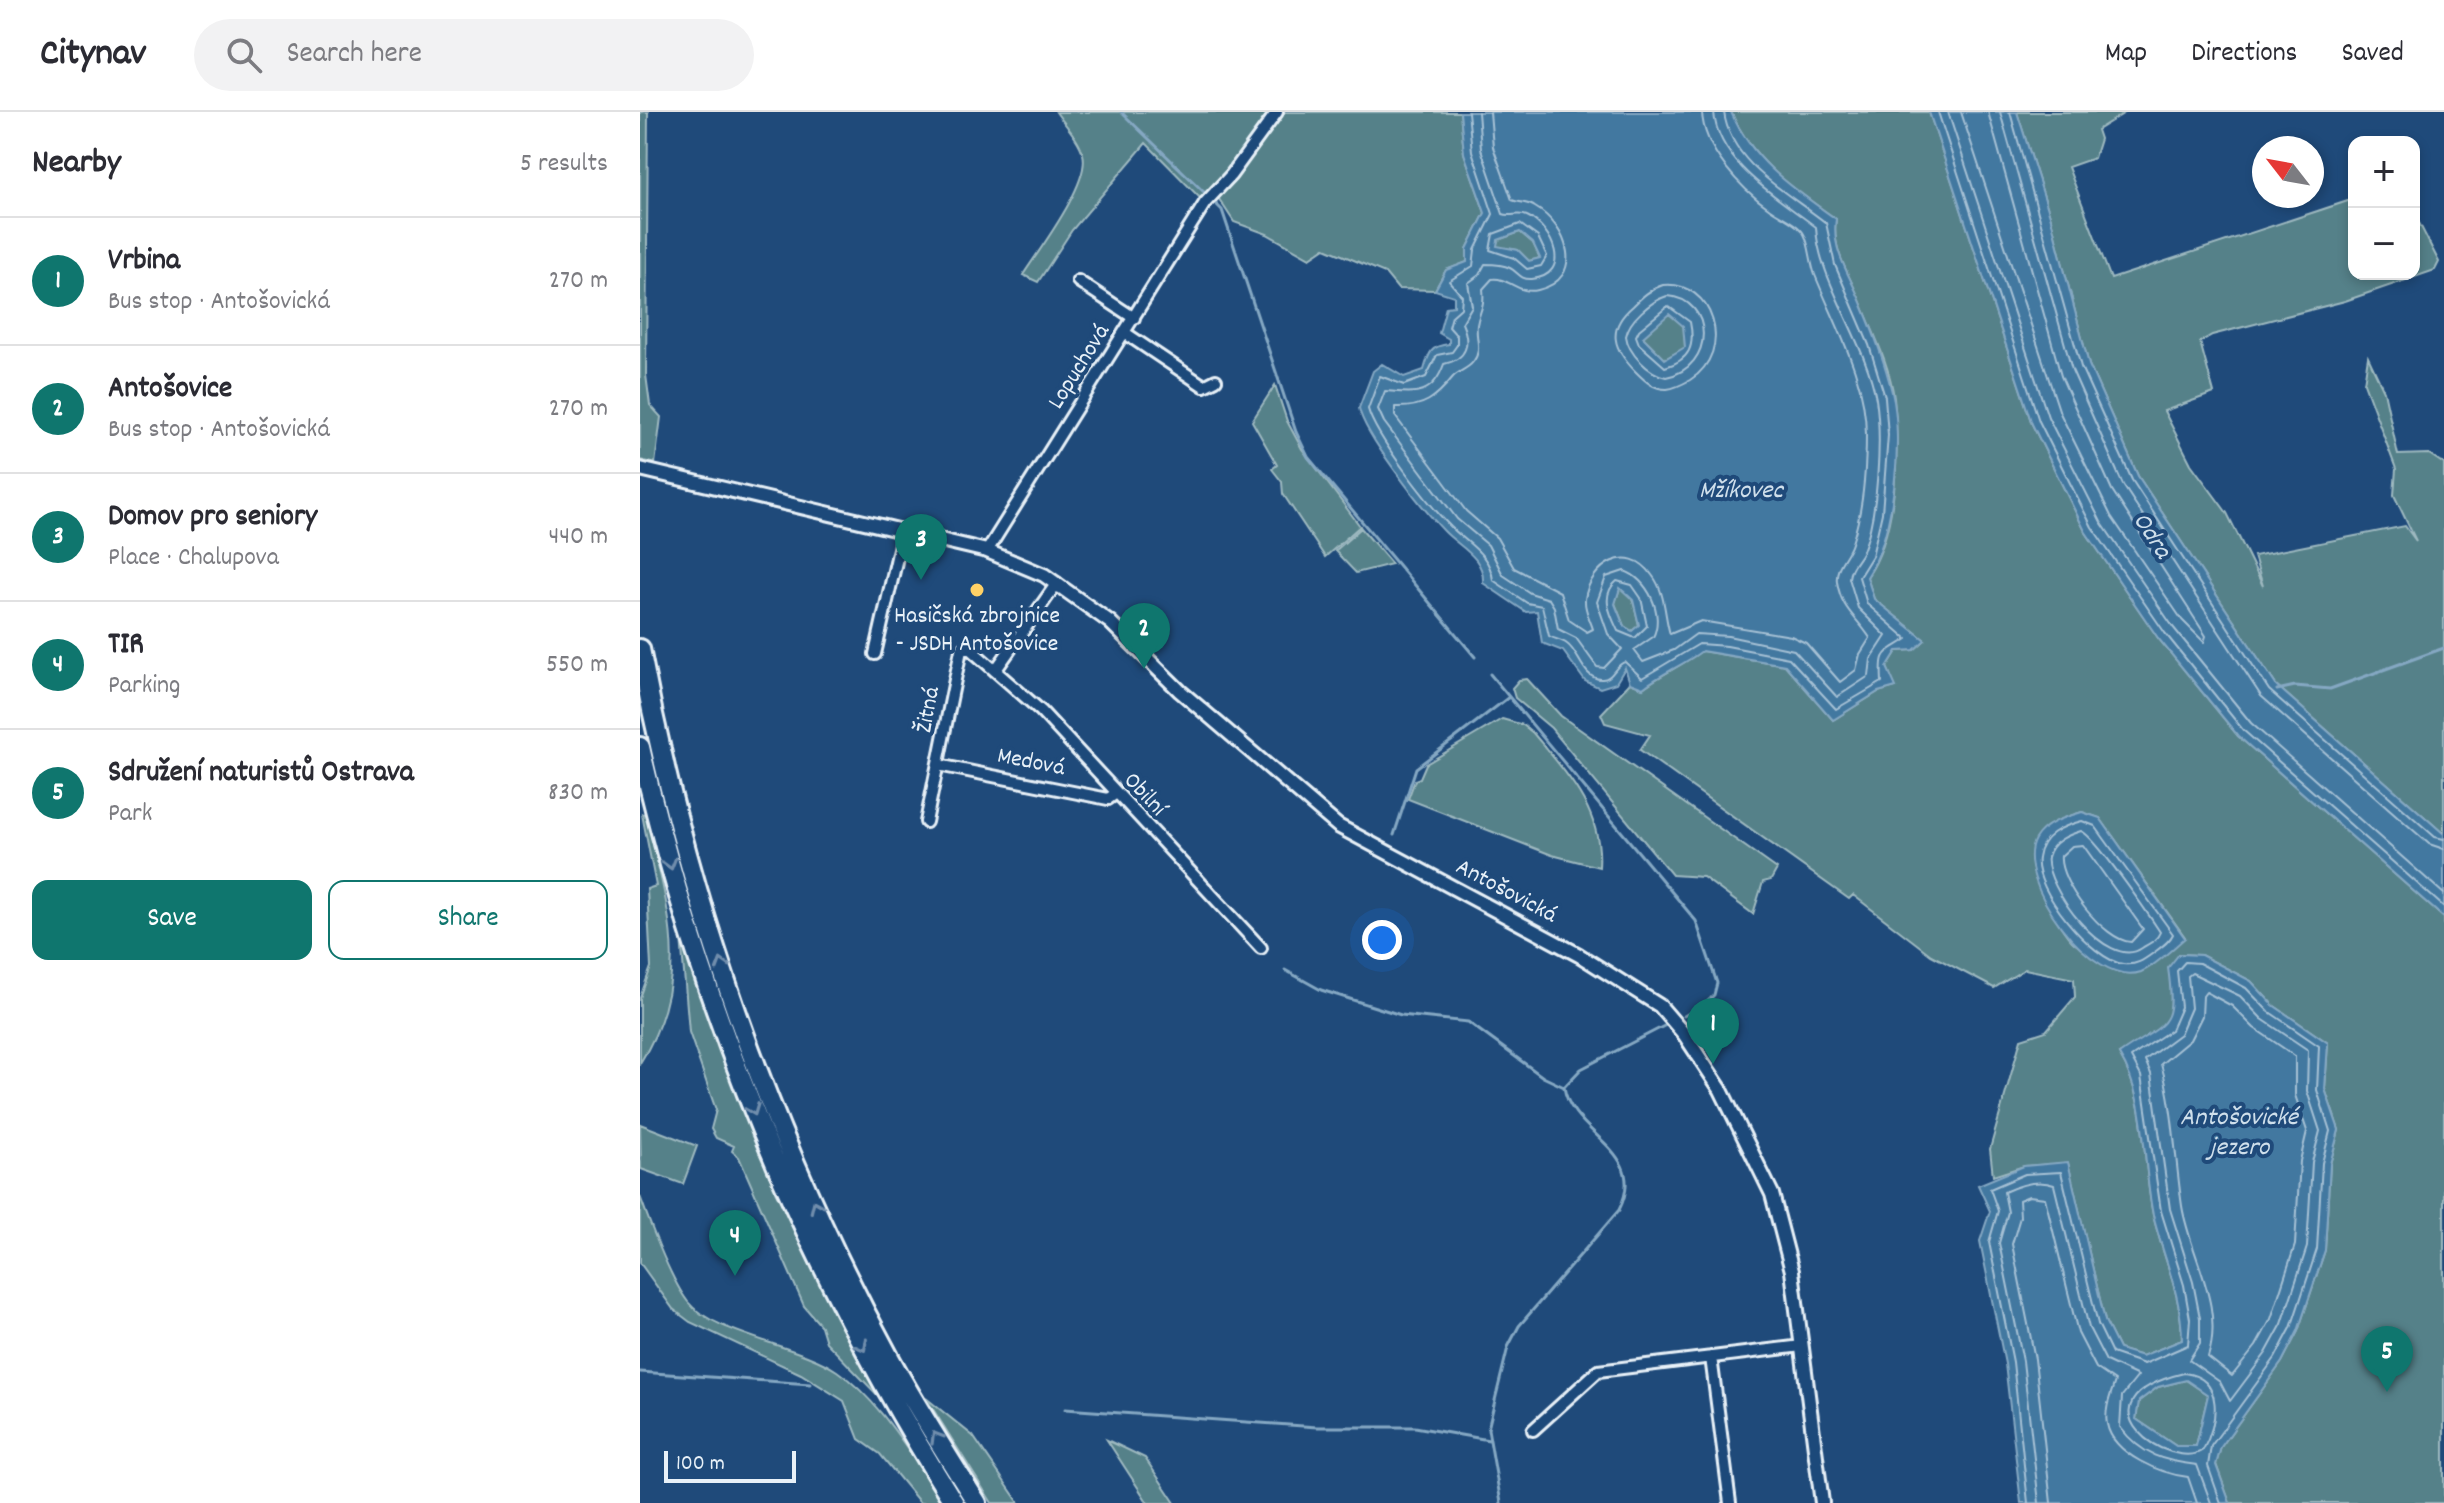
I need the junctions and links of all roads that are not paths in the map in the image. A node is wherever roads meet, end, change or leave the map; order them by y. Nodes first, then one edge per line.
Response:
1 (1277, 112) edge
2 (1078, 281) dead end
3 (1134, 318) junction
4 (1125, 333) junction
5 (1216, 380) dead end
6 (646, 470) edge
7 (899, 530) junction
8 (987, 551) junction
9 (1057, 583) junction
10 (640, 649) edge
11 (875, 654) dead end
12 (995, 671) junction
13 (640, 747) edge
14 (938, 765) junction
15 (1115, 794) junction
16 (926, 822) dead end
17 (1261, 948) dead end
18 (1802, 1346) junction
19 (1711, 1357) junction
20 (1533, 1430) dead end
21 (954, 1503) edge
22 (977, 1503) edge
23 (1730, 1503) edge
24 (1822, 1503) edge

1 - 3 street, Lopuchová
2 - 3 street
3 - 4 street, Lopuchová
4 - 5 street
4 - 8 street, Lopuchová
6 - 7 street, Antošovická
7 - 8 street, Antošovická
7 - 11 street
8 - 9 street, Antošovická
9 - 12 street
9 - 18 street, Antošovická
22 -> 10 highway
12 - 14 street, Žitná
12 - 15 street, Obilní
13 -> 21 highway
14 - 15 street, Medová
14 - 16 street, Žitná
15 - 17 street, Obilní
18 - 19 street
18 - 24 street, Antošovická
19 - 20 street
19 - 23 street

